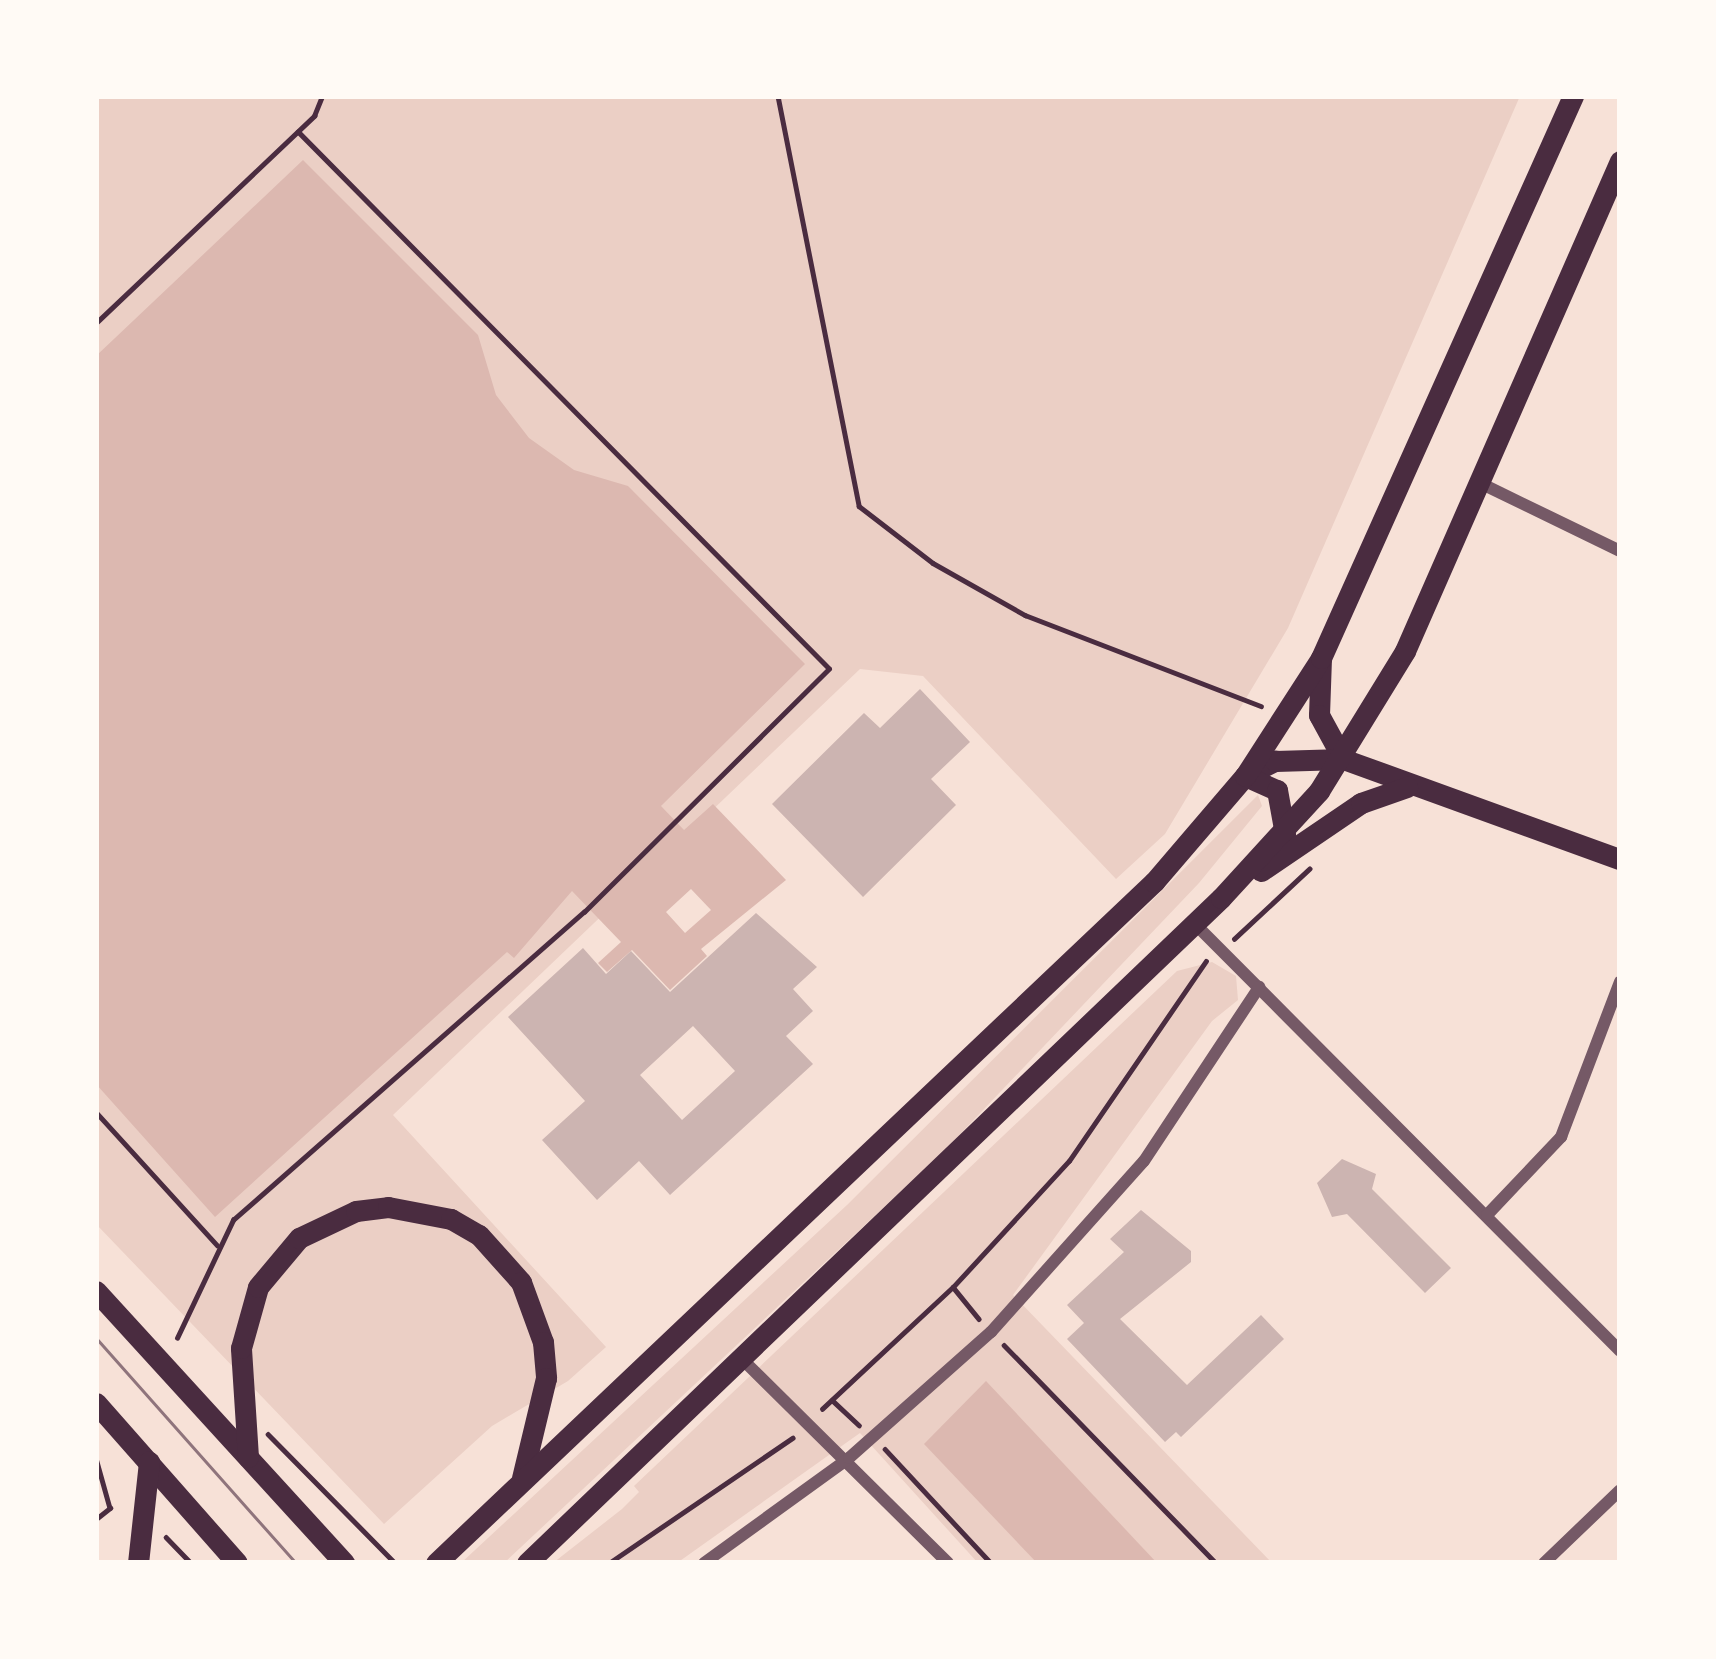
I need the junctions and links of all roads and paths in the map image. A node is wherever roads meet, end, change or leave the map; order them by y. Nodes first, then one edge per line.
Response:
1 (322, 96) edge
2 (778, 96) edge
3 (1573, 96) edge
4 (298, 132) junction
5 (1620, 161) edge
6 (96, 323) edge
7 (1478, 482) junction
8 (1620, 551) edge
9 (1322, 658) junction
10 (1266, 709) dead end
11 (1342, 759) junction
12 (1245, 776) junction
13 (1407, 787) junction
14 (1285, 834) junction
15 (1620, 859) edge
16 (1316, 864) dead end
17 (1221, 898) junction
18 (1194, 923) junction
19 (1620, 940) edge
20 (1221, 949) junction
21 (1620, 964) edge
22 (1620, 982) edge
23 (1259, 987) junction
24 (96, 1112) edge
25 (1487, 1215) junction
26 (217, 1245) junction
27 (952, 1287) junction
28 (96, 1291) edge
29 (991, 1332) junction
30 (177, 1339) dead end
31 (1620, 1351) edge
32 (744, 1361) junction
33 (832, 1400) junction
34 (96, 1403) edge
35 (242, 1408) junction
36 (807, 1423) junction
37 (874, 1438) junction
38 (248, 1457) junction
39 (96, 1458) edge
40 (849, 1458) junction
41 (148, 1462) junction
42 (522, 1480) junction
43 (1620, 1490) edge
44 (96, 1519) edge
45 (138, 1563) edge
46 (237, 1563) edge
47 (344, 1563) edge
48 (394, 1563) edge
49 (436, 1563) edge
50 (527, 1563) edge
51 (609, 1563) edge
52 (704, 1563) edge
53 (948, 1563) edge
54 (992, 1563) edge
55 (1216, 1563) edge
56 (1544, 1563) edge

1 - 4 path
2 - 10 path
3 - 9 main road
4 - 6 path
4 - 26 path
5 - 7 main road
7 - 8 street
7 - 11 main road
9 - 11 main road
9 - 12 main road
11 - 12 main road
11 - 13 main road
11 - 14 main road
12 - 14 main road
12 - 42 main road
13 - 15 main road
13 - 17 main road
14 - 17 main road
16 - 20 path
17 - 18 main road
18 - 20 street
18 - 32 main road
19 - 21 path
20 - 23 street
20 - 27 path
22 - 25 street
23 - 25 street
23 - 29 street
24 - 26 path
25 - 31 street
26 - 30 path
27 - 29 path
27 - 33 path
28 - 38 main road
29 - 37 street
29 - 55 path
32 - 36 street
32 - 50 main road
33 - 36 path
33 - 37 path
34 - 41 main road
35 - 38 main road
35 - 42 main road
35 - 48 path
36 - 40 street
36 - 51 path
37 - 40 street
37 - 54 path
38 - 47 main road
39 - 44 path
40 - 52 street
40 - 53 street
41 - 45 main road
41 - 46 main road
42 - 49 main road
43 - 56 street

